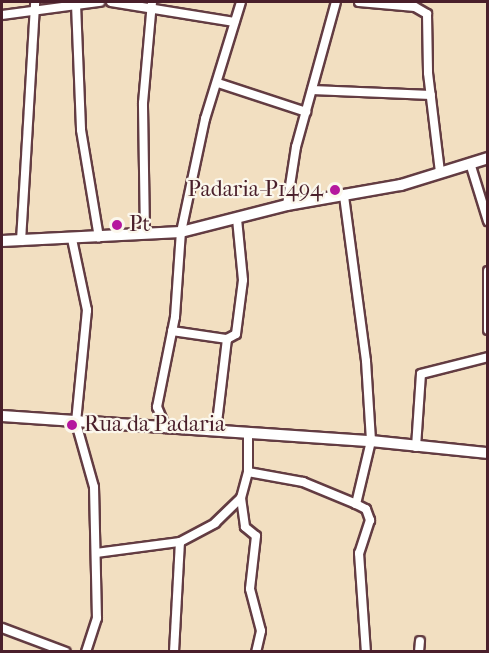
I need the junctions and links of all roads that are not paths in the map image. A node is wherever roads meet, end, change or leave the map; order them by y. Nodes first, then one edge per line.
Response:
1 (35, 2) edge
2 (92, 2) edge
3 (100, 2) edge
4 (111, 2) edge
5 (241, 2) edge
6 (336, 2) edge
7 (359, 2) edge
8 (76, 4) junction
9 (152, 4) edge
10 (407, 4) edge
11 (35, 12) junction
12 (2, 15) edge
13 (234, 22) junction
14 (218, 83) junction
15 (312, 90) junction
16 (431, 95) junction
17 (306, 112) junction
18 (488, 158) edge
19 (470, 164) junction
20 (440, 172) junction
21 (344, 196) junction
22 (287, 205) junction
23 (237, 219) junction
24 (488, 221) edge
25 (181, 232) junction
26 (145, 234) junction
27 (99, 237) junction
28 (72, 239) junction
29 (2, 241) edge
30 (21, 242) junction
31 (488, 271) edge
32 (486, 297) edge
33 (488, 330) edge
34 (172, 331) junction
35 (227, 339) junction
36 (488, 357) edge
37 (2, 416) edge
38 (76, 423) junction
39 (166, 428) junction
40 (216, 431) junction
41 (248, 433) junction
42 (371, 441) junction
43 (416, 447) junction
44 (488, 453) edge
45 (248, 472) junction
46 (242, 498) junction
47 (356, 504) junction
48 (180, 542) junction
49 (96, 553) junction
50 (2, 628) edge
51 (420, 641) dead end
52 (66, 651) edge
53 (86, 651) edge
54 (174, 651) edge
55 (256, 651) edge
56 (366, 651) edge
57 (419, 651) edge

1 - 11 street
2 - 3 street
2 - 8 street
4 - 9 street
5 - 13 street
6 - 15 street
7 - 10 street
8 - 11 street
8 - 27 street
9 - 13 street
9 - 26 street
10 - 16 street
11 - 12 street
11 - 30 street
13 - 14 street
14 - 17 street
14 - 25 street
15 - 16 street
15 - 17 street
16 - 20 street
17 - 22 street
18 - 19 street
19 - 20 street
19 - 24 street
20 - 21 street
21 - 22 street
21 - 42 street
22 - 23 street
23 - 25 street
23 - 35 street
25 - 26 street
25 - 34 street
26 - 27 street
27 - 28 street
28 - 30 street
28 - 38 street
29 - 30 street
31 - 32 street
32 - 33 street
34 - 35 street
34 - 39 street
35 - 40 street
36 - 43 street
37 - 38 street
38 - 39 street
38 - 49 street
39 - 40 street
40 - 41 street
41 - 42 street
41 - 45 street
42 - 43 street
42 - 47 street
43 - 44 street
45 - 46 street
45 - 47 street
46 - 48 street
46 - 55 street
47 - 56 street
48 - 49 street
48 - 54 street
49 - 53 street
50 - 52 street
51 - 57 street

